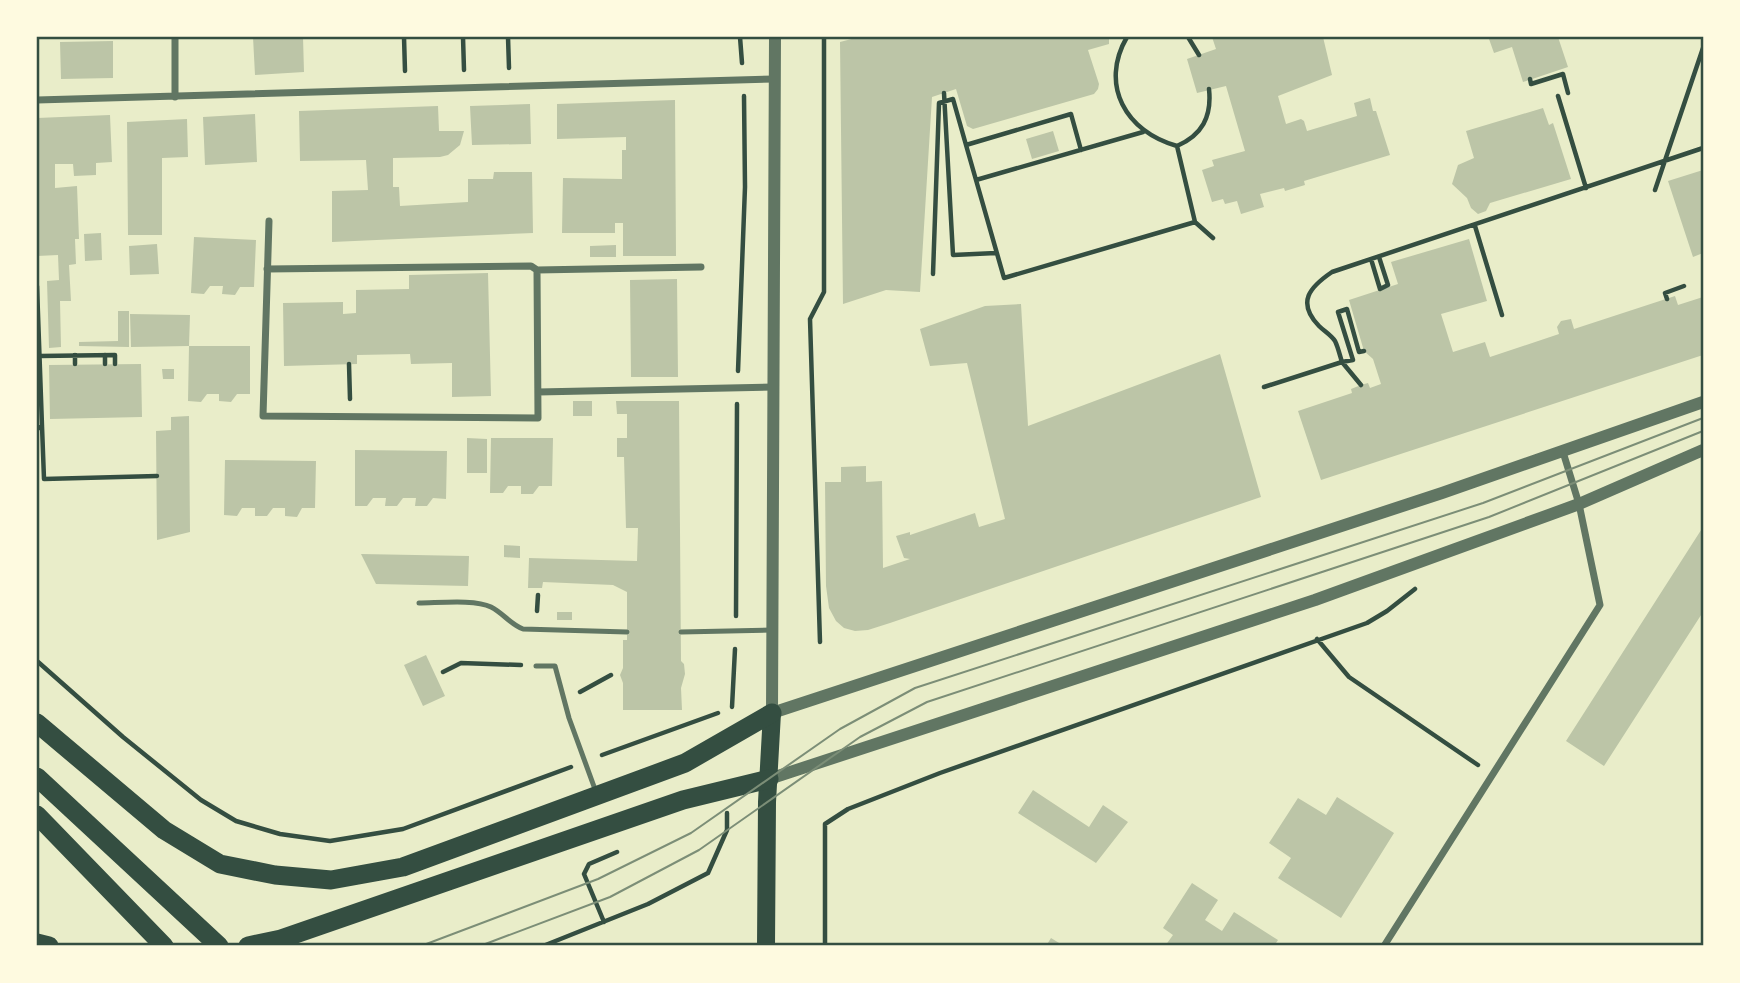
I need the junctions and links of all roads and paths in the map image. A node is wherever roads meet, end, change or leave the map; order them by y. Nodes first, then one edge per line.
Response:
1 (175, 37) edge
2 (404, 37) edge
3 (464, 37) edge
4 (508, 37) edge
5 (740, 37) edge
6 (775, 37) edge
7 (824, 37) edge
8 (1127, 37) edge
9 (1188, 37) edge
10 (1703, 48) edge
11 (1199, 55) dead end
12 (775, 79) junction
13 (1530, 79) dead end
14 (744, 80) junction
15 (509, 86) junction
16 (465, 88) junction
17 (1209, 89) dead end
18 (405, 90) junction
19 (944, 93) dead end
20 (1568, 93) dead end
21 (1558, 96) dead end
22 (175, 97) junction
23 (37, 100) edge
24 (945, 101) junction
25 (1143, 132) junction
26 (965, 145) junction
27 (1177, 146) junction
28 (1703, 148) edge
29 (1081, 150) junction
30 (1665, 162) junction
31 (976, 180) junction
32 (1586, 188) junction
33 (1655, 190) dead end
34 (269, 221) dead end
35 (1195, 222) junction
36 (1475, 226) junction
37 (1213, 238) dead end
38 (1426, 242) junction
39 (1429, 251) dead end
40 (996, 253) junction
41 (1379, 257) junction
42 (1371, 260) junction
43 (701, 267) dead end
44 (267, 269) junction
45 (537, 270) junction
46 (933, 274) dead end
47 (37, 286) edge
48 (1684, 286) dead end
49 (1667, 299) dead end
50 (1502, 315) dead end
51 (1364, 351) dead end
52 (75, 355) junction
53 (105, 355) junction
54 (40, 356) junction
55 (1342, 362) junction
56 (75, 364) dead end
57 (105, 364) dead end
58 (115, 364) dead end
59 (349, 364) dead end
60 (1361, 385) dead end
61 (737, 387) junction
62 (774, 387) junction
63 (1264, 387) dead end
64 (538, 391) junction
65 (1703, 402) edge
66 (350, 417) junction
67 (40, 428) edge
68 (1703, 450) edge
69 (1563, 452) junction
70 (157, 475) dead end
71 (1579, 504) junction
72 (1419, 586) dead end
73 (419, 603) dead end
74 (772, 630) junction
75 (736, 631) junction
76 (627, 632) dead end
77 (681, 632) dead end
78 (1317, 639) junction
79 (820, 642) dead end
80 (37, 661) edge
81 (536, 666) joint
82 (443, 672) dead end
83 (611, 675) dead end
84 (564, 700) junction
85 (772, 713) junction
86 (37, 723) edge
87 (585, 762) junction
88 (1492, 775) junction
89 (37, 777) edge
90 (769, 779) junction
91 (597, 795) junction
92 (41, 819) edge
93 (627, 848) dead end
94 (708, 873) dead end
95 (604, 922) junction
96 (37, 942) edge
97 (42, 946) edge
98 (49, 946) edge
99 (164, 946) edge
100 (219, 946) edge
101 (248, 946) edge
102 (543, 946) edge
103 (766, 946) edge
104 (825, 946) edge
105 (1384, 946) edge

1 - 22 street
2 - 18 path
3 - 16 path
4 - 15 path
5 - 14 path
6 - 12 street
7 - 79 path
8 - 25 path
9 - 11 path
10 - 30 path
12 - 14 street
12 - 62 street
13 - 20 path
14 - 15 street
14 - 61 path
15 - 16 street
16 - 18 street
17 - 27 path
18 - 22 street
19 - 24 path
21 - 32 path
22 - 23 street
24 - 26 path
24 - 40 path
24 - 46 path
25 - 27 path
25 - 29 path
26 - 29 path
26 - 31 path
27 - 35 path
28 - 30 path
29 - 31 path
30 - 32 path
30 - 33 path
31 - 40 path
32 - 36 path
34 - 44 street
35 - 37 path
35 - 40 path
36 - 38 path
36 - 50 path
38 - 39 path
38 - 41 path
41 - 42 path
41 - 42 path
42 - 55 path
43 - 45 street
44 - 45 street
44 - 66 street
45 - 64 street
47 - 54 path
48 - 49 path
51 - 55 path
52 - 53 path
52 - 54 path
52 - 56 path
53 - 57 path
53 - 58 path
54 - 67 path
55 - 60 path
55 - 63 path
59 - 66 path
61 - 62 street
61 - 64 street
61 - 75 path
62 - 74 street
64 - 66 street
65 - 69 street
67 - 70 path
68 - 71 street
69 - 71 street
69 - 85 street
71 - 88 street
71 - 90 street
72 - 78 path
73 - 76 lane
74 - 75 lane
74 - 85 street
75 - 77 lane
75 - 87 path
78 - 88 path
78 - 104 path
80 - 87 path
81 - 82 path
81 - 84 lane
83 - 84 path
84 - 87 lane
85 - 90 main road
85 - 91 highway
86 - 91 highway
87 - 91 lane
88 - 105 street
89 - 100 highway
90 - 101 highway
90 - 103 main road
92 - 99 highway
93 - 95 path
94 - 95 path
95 - 102 path
96 - 97 highway
96 - 98 highway

